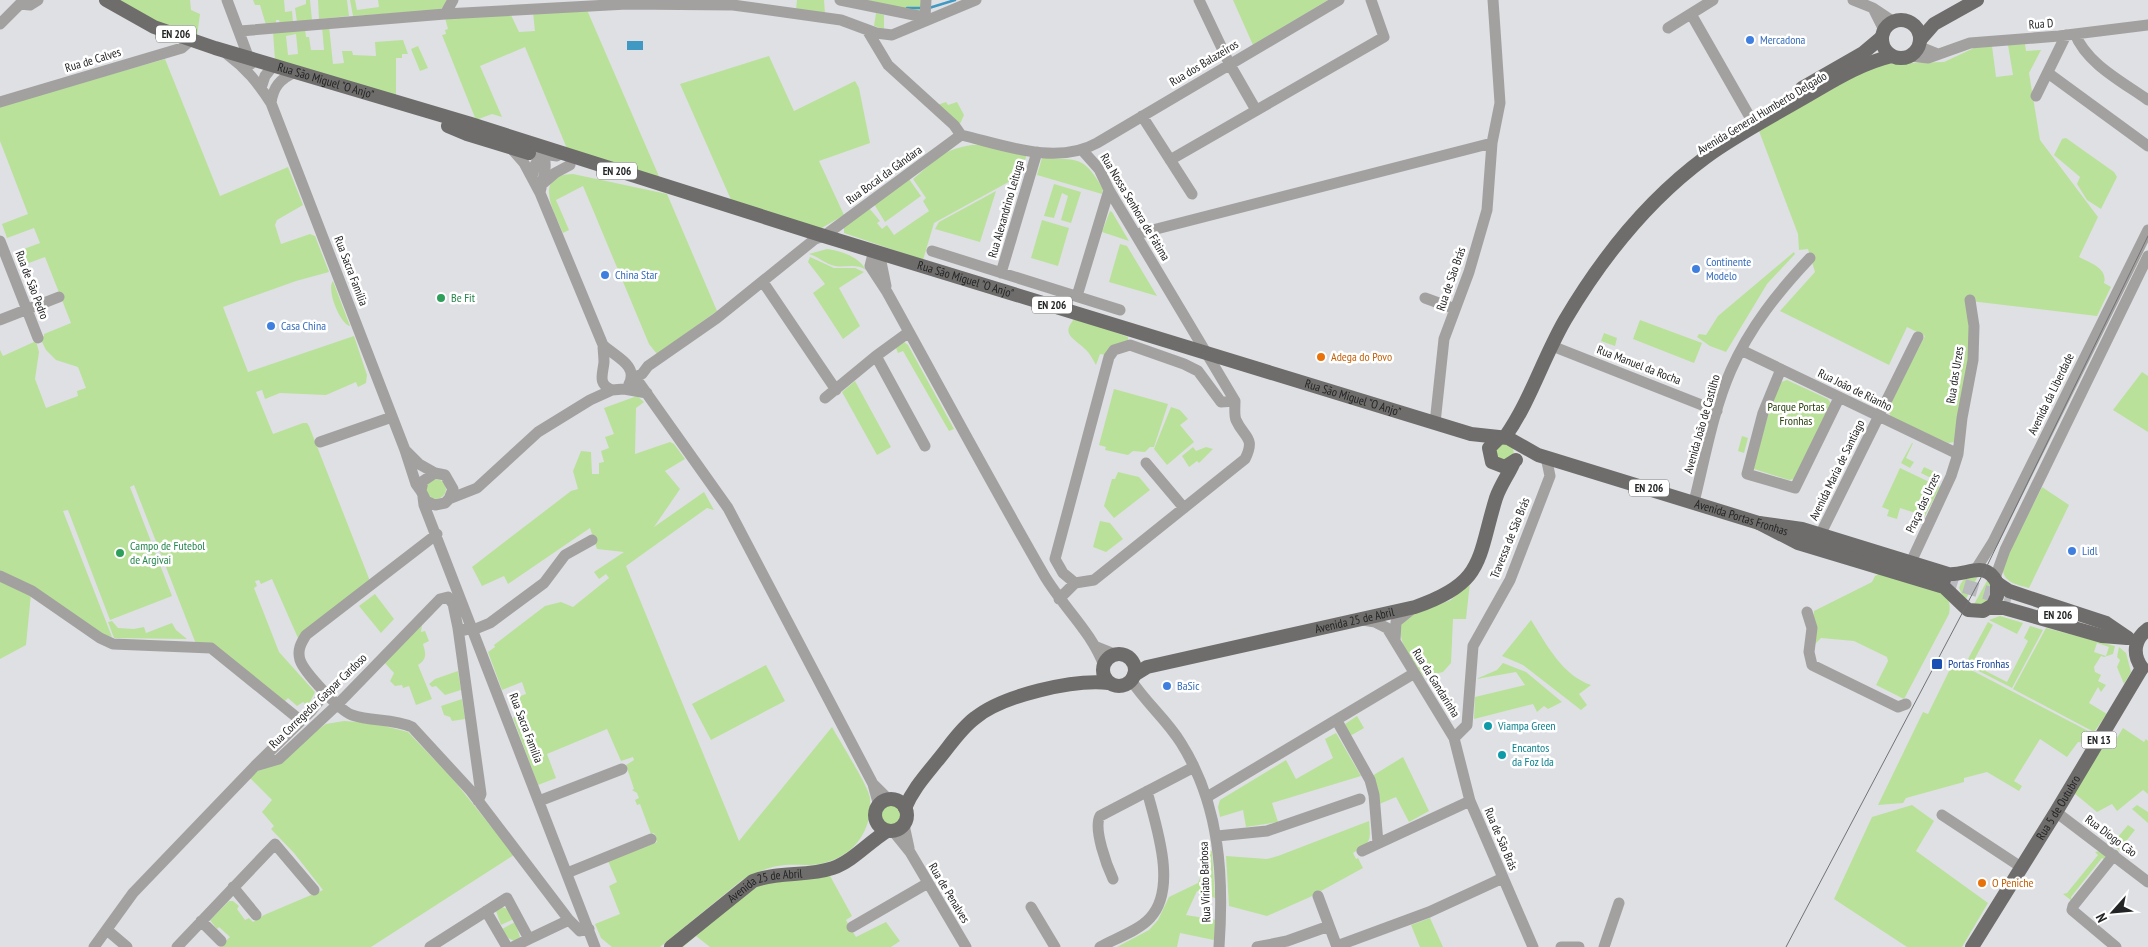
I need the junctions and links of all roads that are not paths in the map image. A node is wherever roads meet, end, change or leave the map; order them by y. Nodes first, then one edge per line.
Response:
1 (38, 0) edge
2 (106, 0) edge
3 (227, 0) edge
4 (453, 0) edge
5 (840, 0) edge
6 (926, 0) edge
7 (976, 0) edge
8 (1199, 0) edge
9 (1339, 0) edge
10 (1371, 0) edge
11 (1493, 0) edge
12 (1713, 0) edge
13 (1853, 0) edge
14 (1977, 0) edge
15 (20, 2) edge
16 (733, 2) edge
17 (445, 14) junction
18 (1691, 14) junction
19 (927, 17) junction
20 (0, 24) edge
21 (1911, 24) junction
22 (1934, 24) junction
23 (2148, 25) edge
24 (1668, 28) dead end
25 (1887, 29) junction
26 (867, 30) junction
27 (240, 31) junction
28 (892, 35) junction
29 (2070, 35) junction
30 (191, 40) junction
31 (1916, 47) junction
32 (223, 50) junction
33 (1892, 56) junction
34 (250, 58) junction
35 (882, 58) junction
36 (1229, 63) junction
37 (273, 66) junction
38 (294, 72) junction
39 (2048, 73) junction
40 (264, 86) junction
41 (2036, 96) dead end
42 (2148, 100) edge
43 (0, 102) edge
44 (401, 105) junction
45 (1256, 110) junction
46 (1142, 116) junction
47 (1751, 119) junction
48 (961, 136) junction
49 (1492, 143) junction
50 (2148, 146) edge
51 (510, 147) junction
52 (1083, 151) junction
53 (1037, 152) junction
54 (541, 153) junction
55 (1170, 160) junction
56 (570, 165) junction
57 (532, 177) junction
58 (668, 188) junction
59 (540, 189) junction
60 (1109, 190) junction
61 (1192, 194) dead end
62 (2148, 230) edge
63 (1137, 234) junction
64 (824, 236) junction
65 (0, 241) edge
66 (855, 245) junction
67 (932, 251) dead end
68 (878, 252) junction
69 (2148, 256) edge
70 (1810, 258) dead end
71 (902, 259) junction
72 (870, 266) junction
73 (883, 270) junction
74 (1001, 273) junction
75 (763, 282) junction
76 (1037, 284) junction
77 (887, 292) junction
78 (1077, 296) junction
79 (58, 297) dead end
80 (1032, 298) junction
81 (1425, 298) dead end
82 (1970, 300) dead end
83 (27, 309) junction
84 (1455, 309) junction
85 (1120, 310) dead end
86 (0, 320) edge
87 (909, 332) junction
88 (1918, 337) dead end
89 (38, 338) dead end
90 (603, 345) junction
91 (1552, 346) junction
92 (1741, 350) junction
93 (1205, 352) junction
94 (876, 356) junction
95 (620, 360) junction
96 (604, 365) junction
97 (1781, 369) junction
98 (637, 379) junction
99 (612, 390) junction
100 (836, 390) junction
101 (825, 398) dead end
102 (1840, 398) junction
103 (1235, 401) junction
104 (1221, 402) junction
105 (1717, 411) junction
106 (392, 417) junction
107 (1878, 418) junction
108 (1236, 420) junction
109 (1435, 423) junction
110 (1471, 434) junction
111 (1508, 440) junction
112 (320, 442) dead end
113 (925, 446) dead end
114 (405, 450) junction
115 (1958, 454) junction
116 (1542, 456) junction
117 (1491, 459) junction
118 (1515, 461) junction
119 (1146, 462) dead end
120 (435, 473) junction
121 (422, 494) junction
122 (1497, 496) junction
123 (447, 501) junction
124 (1694, 502) junction
125 (1184, 508) junction
126 (433, 523) junction
127 (1759, 523) junction
128 (437, 534) junction
129 (1820, 535) junction
130 (592, 540) dead end
131 (1055, 559) junction
132 (1910, 562) junction
133 (1040, 568) junction
134 (1969, 571) junction
135 (0, 576) edge
136 (1944, 580) tunnel mouth
137 (1996, 580) junction
138 (1075, 583) junction
139 (1956, 597) junction
140 (1059, 599) junction
141 (2011, 600) tunnel mouth
142 (1415, 607) junction
143 (1989, 608) junction
144 (1807, 612) dead end
145 (1363, 619) junction
146 (458, 628) junction
147 (473, 629) junction
148 (2148, 629) edge
149 (2133, 638) junction
150 (1395, 642) junction
151 (1097, 647) junction
152 (1117, 655) junction
153 (1103, 668) junction
154 (2145, 668) edge
155 (1413, 674) junction
156 (1132, 678) junction
157 (1088, 681) junction
158 (1109, 683) junction
159 (326, 692) junction
160 (338, 704) junction
161 (1906, 704) dead end
162 (300, 720) junction
163 (1336, 721) junction
164 (1454, 738) junction
165 (254, 766) junction
166 (1194, 767) junction
167 (622, 769) dead end
168 (1372, 785) junction
169 (1147, 791) junction
170 (1207, 797) junction
171 (1360, 799) junction
172 (478, 801) junction
173 (539, 801) junction
174 (1470, 801) junction
175 (892, 803) junction
176 (1374, 805) junction
177 (2056, 812) junction
178 (1942, 815) dead end
179 (890, 828) junction
180 (1217, 836) junction
181 (651, 839) dead end
182 (1378, 843) junction
183 (1362, 851) dead end
184 (2114, 855) junction
185 (2021, 867) junction
186 (567, 873) junction
187 (1503, 878) junction
188 (1113, 880) dead end
189 (2148, 882) edge
190 (928, 883) junction
191 (233, 887) junction
192 (314, 890) dead end
193 (1318, 896) dead end
194 (1619, 903) dead end
195 (1031, 908) dead end
196 (486, 912) junction
197 (256, 915) dead end
198 (569, 920) junction
199 (201, 921) junction
200 (1329, 926) junction
201 (852, 927) dead end
202 (107, 930) junction
203 (529, 939) junction
204 (221, 941) dead end
205 (594, 941) edge
206 (962, 945) edge
207 (1337, 946) edge
208 (94, 947) edge
209 (127, 947) edge
210 (176, 947) edge
211 (430, 947) edge
212 (508, 947) edge
213 (513, 947) edge
214 (671, 947) edge
215 (1055, 947) edge
216 (1100, 947) edge
217 (1219, 947) edge
218 (1257, 947) edge
219 (1533, 947) edge
220 (1561, 947) edge
221 (1579, 947) edge
222 (1604, 947) edge
223 (1972, 947) edge
224 (2116, 947) edge

1 - 15 street
2 - 30 main road, EN 206
3 - 27 street
4 - 17 street
5 - 19 street
6 - 19 street
7 - 19 street
8 - 36 street
9 - 36 street, Rua dos Balazeiros
10 - 45 street
11 - 49 street, Rua de São Brás
12 - 18 street
13 - 25 street
14 - 22 main road
15 - 20 street
16 - 17 street
16 - 26 street
17 - 27 street
18 - 24 street
18 - 47 street
19 - 28 street
21 - 22 main road
21 - 25 main road
21 - 31 main road
22 - 31 main road
23 - 29 street, Rua D
25 - 33 main road
25 - 47 main road, Avenida General Humberto Delgado
26 - 28 street
26 - 35 street
27 - 34 street
28 - 35 street
29 - 31 street, Rua D
29 - 39 street
29 - 42 street
30 - 32 main road, EN 206
30 - 43 street, Rua de Calves
31 - 33 main road, Avenida General Humberto Delgado
32 - 34 main road, EN 206
32 - 40 street
33 - 91 main road, Avenida General Humberto Delgado
34 - 37 main road, Rua São Miguel "O Anjo" / EN 206
34 - 40 street
35 - 48 street
36 - 45 street
36 - 46 street, Rua dos Balazeiros
37 - 38 main road, Rua São Miguel "O Anjo" / EN 206
37 - 40 street
38 - 40 street
38 - 44 main road, Rua São Miguel "O Anjo" / EN 206
39 - 41 street
39 - 50 street
40 - 106 street, Rua Sacra Família
44 - 51 main road, Rua São Miguel "O Anjo" / EN 206
44 - 54 main road, Rua São Miguel "O Anjo" / EN 206
45 - 55 street
46 - 52 street, Rua dos Balazeiros
46 - 55 street
47 - 91 main road, Avenida General Humberto Delgado
48 - 53 street, Rua Nossa Senhora de Fátima
48 - 64 street, Rua Bocal da Gândara
49 - 63 street
49 - 84 street, Rua de São Brás
51 - 54 main road, Rua São Miguel "O Anjo" / EN 206
51 - 57 street
52 - 53 street, Rua Nossa Senhora de Fátima
52 - 60 street, Rua Nossa Senhora de Fátima
53 - 74 street, Rua Alexandrino Leituga
54 - 56 main road, Rua São Miguel "O Anjo" / EN 206
54 - 57 street
54 - 58 main road, Rua São Miguel "O Anjo" / EN 206
54 - 59 street
55 - 61 street
56 - 58 main road, Rua São Miguel "O Anjo" / EN 206
56 - 59 street
57 - 59 street
58 - 64 main road, Rua São Miguel "O Anjo" / EN 206
59 - 90 street
60 - 63 street, Rua Nossa Senhora de Fátima
60 - 78 street
62 - 134 street, Avenida da Liberdade
63 - 93 street, Rua Nossa Senhora de Fátima
64 - 66 main road, Rua São Miguel "O Anjo" / EN 206
64 - 75 street, Rua Bocal da Gândara
65 - 83 street, Rua de São Pedro
66 - 68 main road, Rua São Miguel "O Anjo" / EN 206
66 - 72 street
67 - 74 street
68 - 71 main road, Rua São Miguel "O Anjo" / EN 206
68 - 72 street
68 - 73 street
69 - 137 street
70 - 92 street, Avenida João de Castilho
71 - 73 street
71 - 80 main road, Rua São Miguel "O Anjo" / EN 206
72 - 77 street
73 - 77 street
74 - 76 street
75 - 98 street, Rua Bocal da Gândara
75 - 100 street
76 - 78 street
76 - 80 street
77 - 87 street
78 - 85 street
79 - 83 street
80 - 93 main road, Rua São Miguel "O Anjo" / EN 206
81 - 84 street
82 - 115 street, Rua das Urzes
83 - 86 street
83 - 89 street, Rua de São Pedro
84 - 109 street, Rua de São Brás
87 - 94 street
87 - 133 street
88 - 107 street, Avenida Maria de Santiago
90 - 95 street
90 - 96 street
91 - 105 street, Rua Manuel da Rocha
91 - 111 main road, Avenida General Humberto Delgado
92 - 97 street, Rua João de Rianho
92 - 105 street, Avenida João de Castilho
93 - 103 street, Rua Nossa Senhora de Fátima
93 - 109 main road, Rua São Miguel "O Anjo" / EN 206
94 - 100 street
94 - 113 street
95 - 96 street
95 - 98 street
96 - 99 street
97 - 102 street, Rua João de Rianho
97 - 102 street
98 - 99 street
98 - 175 street
99 - 123 street
100 - 101 street
102 - 107 street, Rua João de Rianho
103 - 104 street
103 - 108 street
104 - 108 street
104 - 131 street
105 - 124 street, Avenida João de Castilho
106 - 112 street
106 - 114 street, Rua Sacra Família
107 - 115 street, Rua João de Rianho
107 - 129 street, Avenida Maria de Santiago
108 - 125 street
109 - 110 main road, Avenida Portas Fronhas / EN 206
110 - 111 main road, Avenida Portas Fronhas / EN 206
110 - 117 main road
111 - 116 main road, Avenida Portas Fronhas / EN 206
111 - 117 main road
111 - 118 main road
114 - 120 street, Rua Sacra Família
114 - 121 street, Rua Sacra Família
115 - 132 street, Praça das Urzes
116 - 118 main road, Avenida Portas Fronhas / EN 206
116 - 124 main road, Avenida Portas Fronhas / EN 206
116 - 164 street, Travessa de São Brás
117 - 118 main road, EN 206
117 - 122 main road, Avenida 25 de Abril
118 - 122 main road, Avenida 25 de Abril
119 - 125 street
120 - 121 street
120 - 123 street
121 - 123 street
121 - 126 street, Rua Sacra Família
122 - 142 main road, Avenida 25 de Abril
123 - 126 street
124 - 127 main road, Avenida Portas Fronhas / EN 206
125 - 138 street
126 - 128 street, Rua Sacra Família
127 - 129 main road
127 - 136 main road, Avenida Portas Fronhas / EN 206
127 - 139 main road
128 - 147 street, Rua Sacra Família
128 - 159 street
129 - 132 main road
130 - 147 street
131 - 133 street
131 - 138 street
132 - 134 main road
133 - 140 street
134 - 137 main road
134 - 139 main road
135 - 162 street
137 - 143 main road
137 - 149 main road
138 - 140 street
139 - 143 main road
140 - 151 street
141 - 149 main road, EN 206
142 - 145 main road, Avenida 25 de Abril
142 - 150 street
143 - 149 main road
144 - 161 street
145 - 150 street, Rua da Gandarinha
145 - 156 main road, Avenida 25 de Abril
146 - 147 street
146 - 160 street, Rua Corregedor Gaspar Cardoso
146 - 172 street
147 - 173 street, Rua Sacra Família
148 - 149 main road
149 - 154 main road, Rua 5 de Outubro / EN 13
150 - 155 street, Rua da Gandarinha
151 - 152 street
151 - 153 street
152 - 153 main road, Avenida 25 de Abril
152 - 156 main road, Avenida 25 de Abril
153 - 157 main road, Avenida 25 de Abril
153 - 158 main road
154 - 177 main road, Rua 5 de Outubro / EN 13
155 - 163 street
155 - 164 street, Rua da Gandarinha
156 - 158 main road, Avenida 25 de Abril
156 - 166 street, Rua Viriato Barbosa
157 - 158 main road, Avenida 25 de Abril
157 - 175 main road, Avenida 25 de Abril
159 - 160 street
159 - 162 street
160 - 165 street, Rua Corregedor Gaspar Cardoso
160 - 172 street
162 - 165 street
163 - 168 street
163 - 170 street
164 - 174 street, Rua de São Brás
165 - 202 street
166 - 169 street
166 - 170 street, Rua Viriato Barbosa
167 - 173 street
168 - 171 street
168 - 176 street
169 - 188 street
169 - 216 street
170 - 180 street, Rua Viriato Barbosa
171 - 176 street
171 - 180 street
172 - 198 street
173 - 186 street, Rua Sacra Família
174 - 182 street
174 - 187 street, Rua de São Brás
175 - 179 main road, Avenida 25 de Abril
175 - 179 main road, Avenida 25 de Abril
176 - 182 street
177 - 184 street, Rua Diogo Cão
177 - 185 main road, Rua 5 de Outubro / EN 13
178 - 185 street
179 - 190 street, Rua de Penalves
179 - 214 main road, Avenida 25 de Abril
180 - 217 street, Rua Viriato Barbosa
181 - 186 street
182 - 183 street
184 - 189 street, Rua Diogo Cão
184 - 224 street
185 - 223 main road, Rua 5 de Outubro / EN 13
186 - 205 street, Rua Sacra Família
187 - 207 street
187 - 219 street, Rua de São Brás
190 - 201 street
190 - 206 street, Rua de Penalves
191 - 192 street
191 - 197 street
191 - 199 street
193 - 200 street
194 - 222 street
195 - 215 street
196 - 203 street
196 - 211 street
196 - 212 street
198 - 203 street
198 - 205 street
199 - 204 street
199 - 210 street
200 - 207 street
200 - 218 street
202 - 208 street
202 - 209 street
203 - 213 street
220 - 221 street

